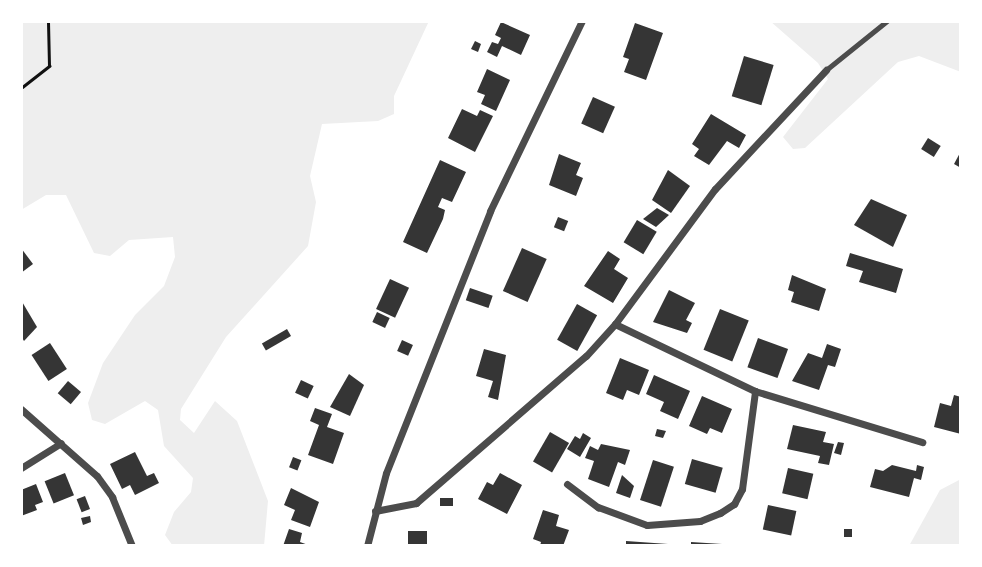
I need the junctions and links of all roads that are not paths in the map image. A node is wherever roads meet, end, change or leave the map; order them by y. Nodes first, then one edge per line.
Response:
1 (582, 21) edge
2 (887, 21) edge
3 (827, 70) joint
4 (615, 324) junction
5 (755, 391) junction
6 (21, 408) edge
7 (922, 442) dead end
8 (61, 443) junction
9 (21, 468) edge
10 (567, 484) dead end
11 (375, 511) junction
12 (132, 546) edge
13 (367, 546) edge

1 - 11 street
2 - 3 lane
3 - 4 street
4 - 5 street
4 - 11 street
5 - 7 street
5 - 10 street
6 - 8 street
8 - 9 street
8 - 12 street
11 - 13 street

